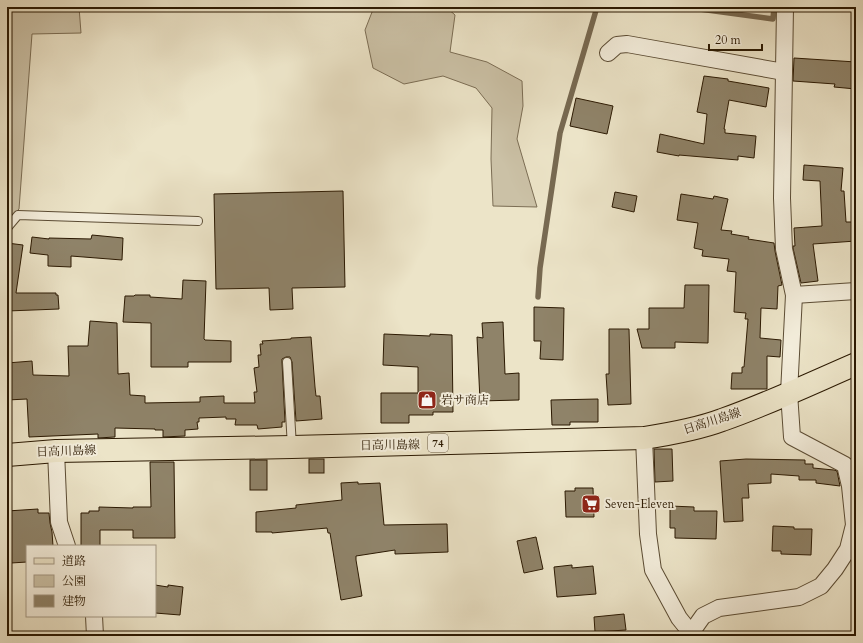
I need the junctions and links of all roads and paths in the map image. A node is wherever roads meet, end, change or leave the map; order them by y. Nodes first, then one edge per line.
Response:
1 (785, 7) edge
2 (608, 53) dead end
3 (784, 72) junction
4 (198, 221) dead end
5 (7, 228) edge
6 (856, 291) edge
7 (794, 296) junction
8 (287, 362) dead end
9 (856, 364) edge
10 (789, 393) junction
11 (644, 438) junction
12 (292, 447) junction
13 (56, 451) junction
14 (7, 455) edge
15 (855, 525) edge
16 (67, 545) edge
17 (94, 617) edge
18 (690, 634) edge
19 (95, 636) edge

1 - 3 street
2 - 3 street
3 - 7 street
4 - 5 lane
6 - 7 street
7 - 10 street
8 - 12 lane
9 - 10 main road, 日高川島線 / 74
10 - 11 main road, 日高川島線 / 74
10 - 15 street
11 - 12 main road, 日高川島線 / 74
11 - 18 street
12 - 13 main road, 日高川島線 / 74
13 - 14 main road, 日高川島線 / 74
13 - 16 street
15 - 18 street
17 - 19 street

